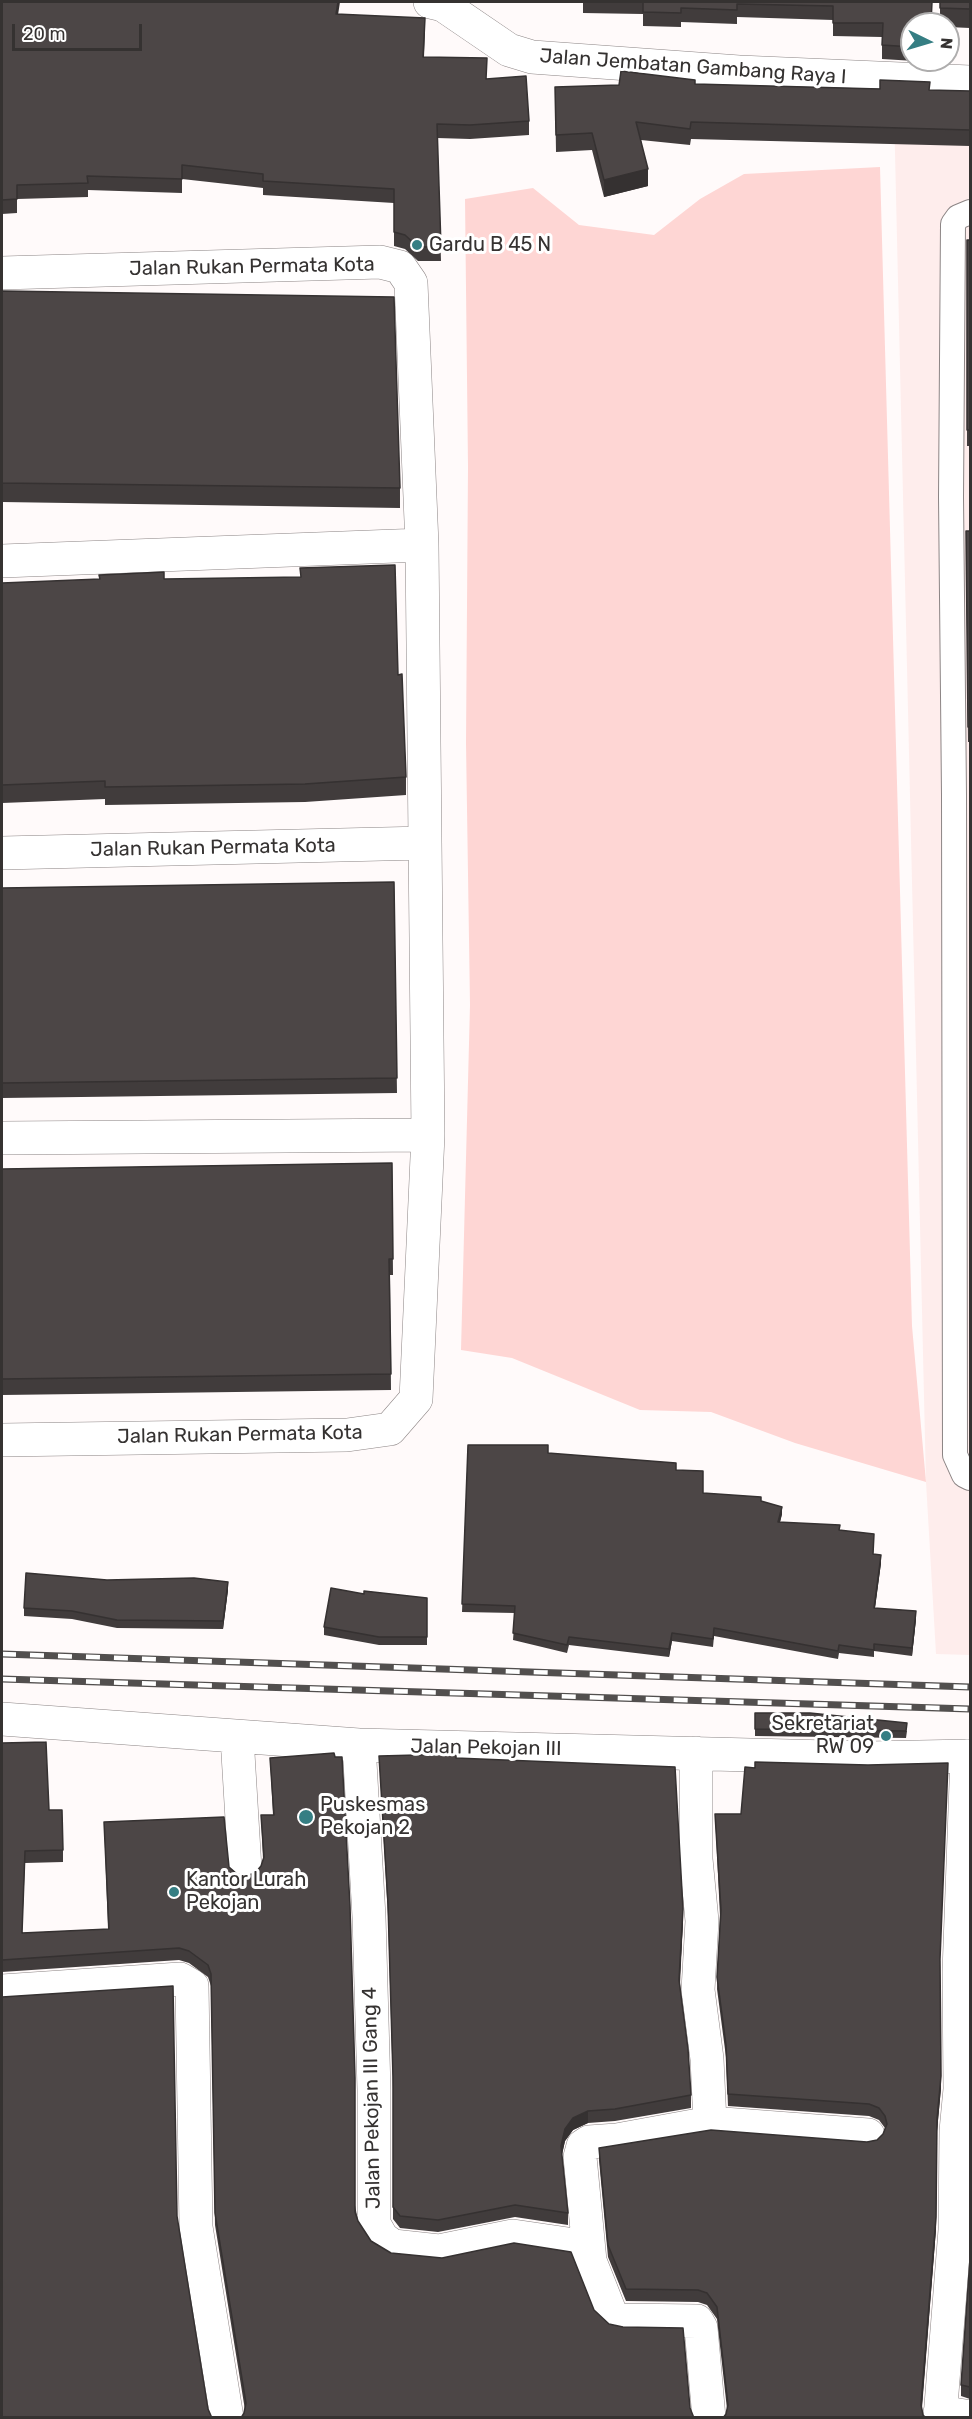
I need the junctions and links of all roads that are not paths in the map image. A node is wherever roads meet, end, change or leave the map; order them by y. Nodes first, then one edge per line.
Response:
1 (430, 2) edge
2 (970, 82) edge
3 (970, 212) edge
4 (2, 273) edge
5 (961, 497) edge
6 (422, 545) junction
7 (2, 561) edge
8 (962, 796) edge
9 (424, 843) junction
10 (2, 853) edge
11 (428, 1134) junction
12 (2, 1138) edge
13 (2, 1440) edge
14 (970, 1478) edge
15 (2, 1719) edge
16 (237, 1737) junction
17 (359, 1744) junction
18 (696, 1753) junction
19 (969, 1756) edge
20 (245, 1869) dead end
21 (2, 1991) edge
22 (965, 2089) edge
23 (710, 2123) junction
24 (868, 2135) dead end
25 (588, 2247) junction
26 (950, 2416) edge
27 (226, 2418) edge
28 (709, 2418) edge

1 - 2 street, Jalan Jembatan Gambang Raya I
3 - 5 lane
4 - 6 street, Jalan Rukan Permata Kota
5 - 8 lane
6 - 7 street
6 - 9 street, Jalan Rukan Permata Kota
8 - 14 lane
9 - 10 street, Jalan Rukan Permata Kota
9 - 11 street, Jalan Rukan Permata Kota
11 - 12 street
11 - 13 street, Jalan Rukan Permata Kota
15 - 16 street, Jalan Pekojan III
16 - 17 street, Jalan Pekojan III
16 - 20 street
17 - 18 street, Jalan Pekojan III
17 - 25 street, Jalan Pekojan III Gang 4
18 - 19 street, Jalan Pekojan III
18 - 23 street
19 - 22 street
21 - 27 street
22 - 26 street
23 - 24 street
23 - 25 street
25 - 28 street

